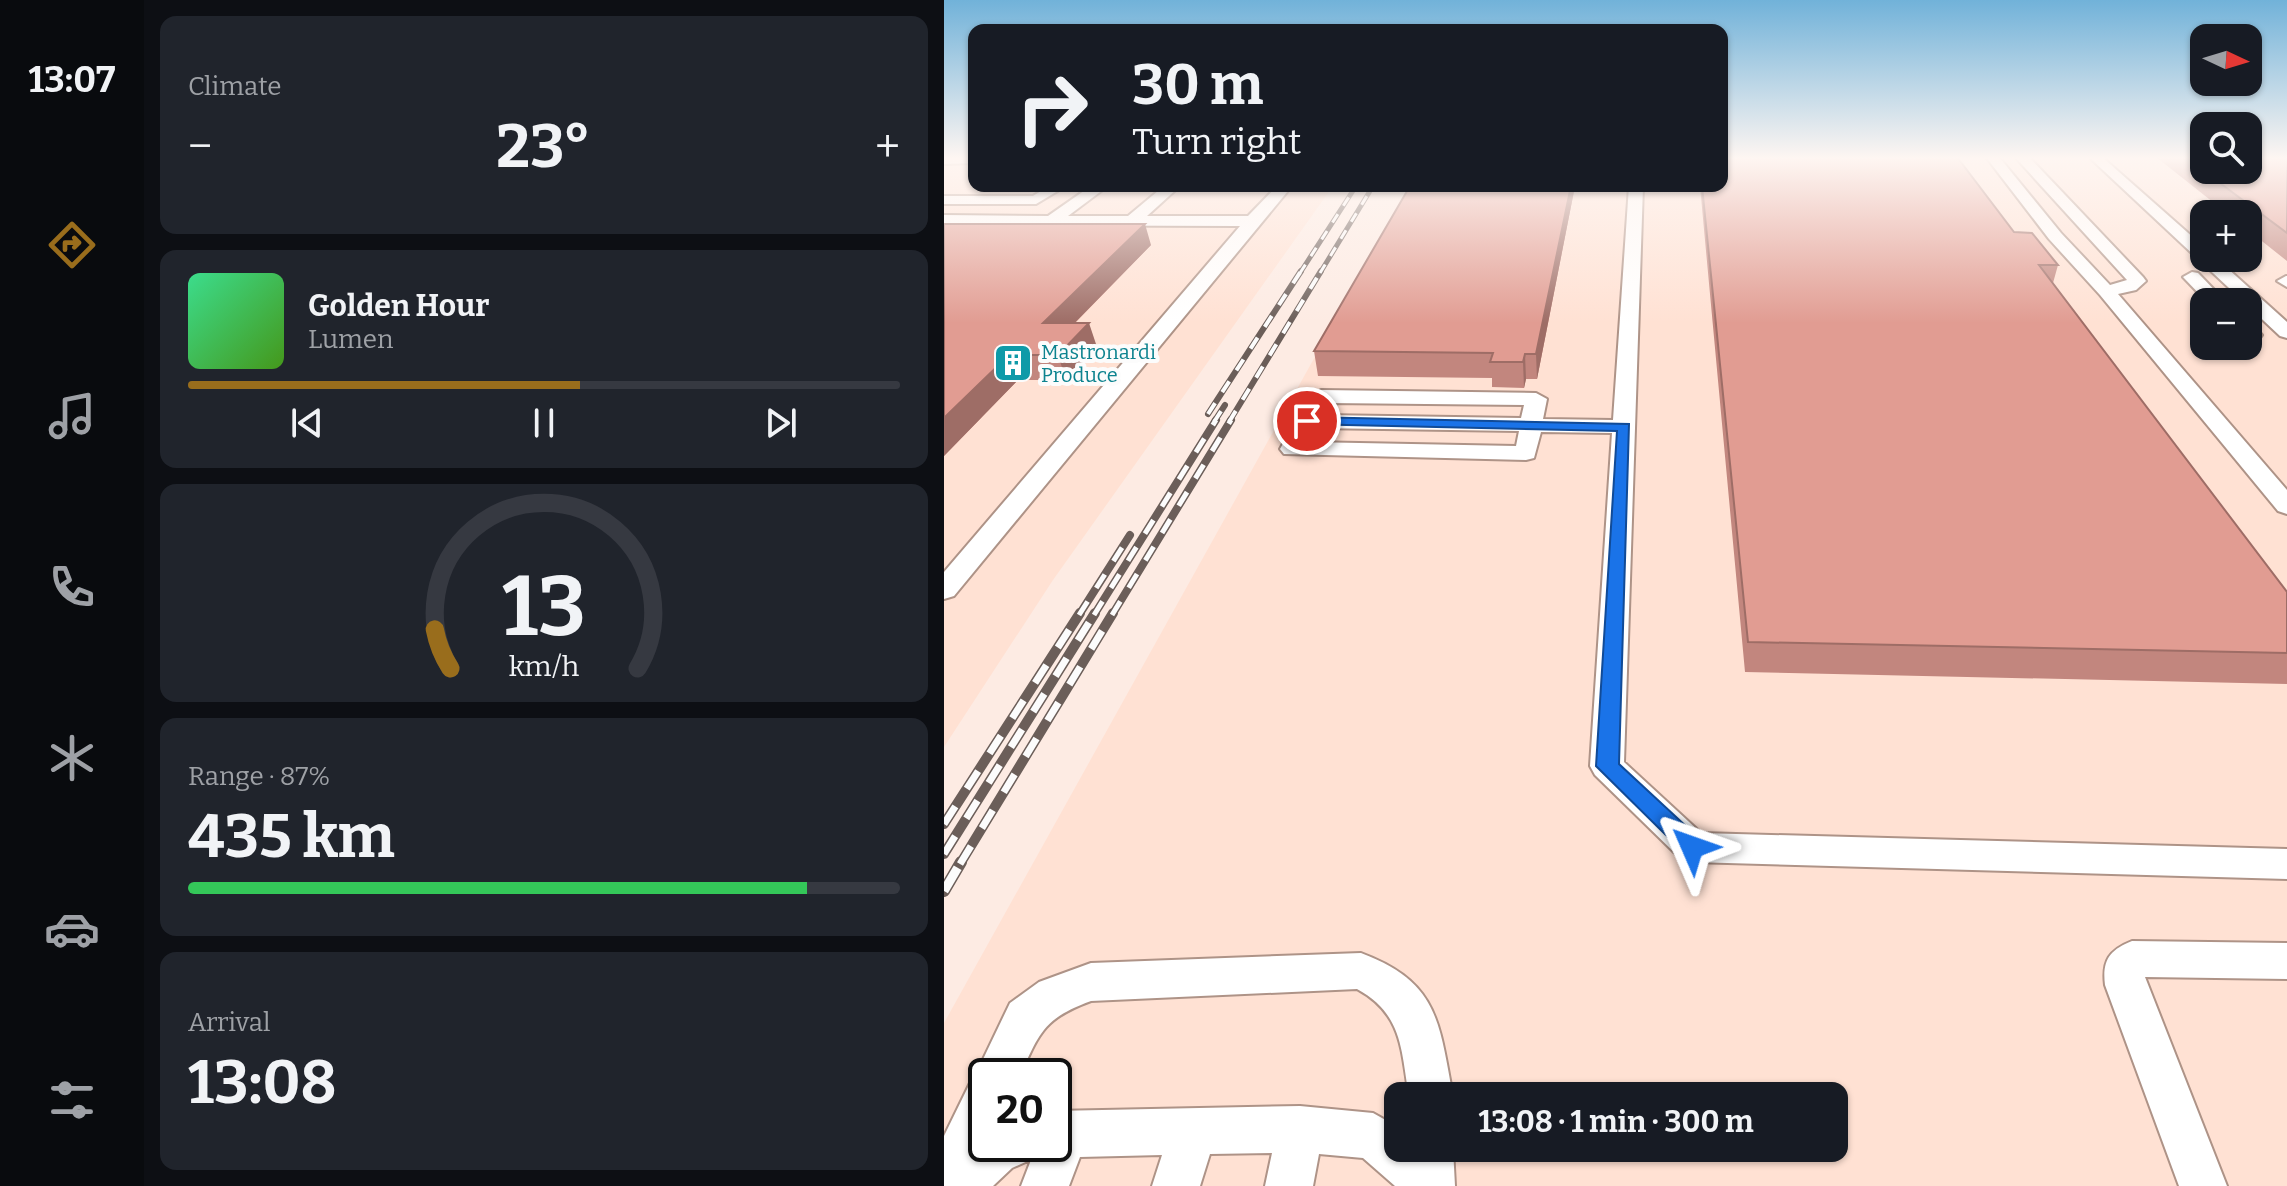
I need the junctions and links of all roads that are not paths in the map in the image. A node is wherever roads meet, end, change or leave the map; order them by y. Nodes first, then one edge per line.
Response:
1 (1063, 212) edge
2 (1142, 212) edge
3 (1260, 212) edge
4 (1635, 212) edge
5 (2036, 212) edge
6 (2074, 212) edge
7 (2156, 212) edge
8 (1053, 219) junction
9 (944, 220) edge
10 (1133, 220) junction
11 (1252, 221) junction
12 (2055, 236) junction
13 (2097, 237) junction
14 (2190, 243) edge
15 (2220, 272) edge
16 (2192, 277) dead end
17 (2203, 288) edge
18 (2236, 288) edge
19 (2106, 291) junction
20 (2262, 304) edge
21 (2287, 305) edge
22 (2262, 312) edge
23 (2287, 332) edge
24 (1531, 425) junction
25 (1624, 427) junction
26 (2287, 506) edge
27 (944, 590) edge
28 (2287, 864) edge
29 (2287, 961) edge
30 (1006, 1058) edge
31 (1428, 1082) edge
32 (1194, 1129) junction
33 (1300, 1129) junction
34 (1072, 1134) edge
35 (968, 1137) edge
36 (984, 1162) edge
37 (1052, 1162) edge
38 (1430, 1172) edge
39 (945, 1186) edge
40 (958, 1186) edge
41 (1045, 1186) edge
42 (1176, 1186) edge
43 (1289, 1186) edge
44 (2203, 1186) edge

1 - 8 lane
2 - 10 lane
3 - 11 lane
4 - 25 lane
5 - 12 lane
6 - 13 lane
7 - 14 lane
8 - 9 lane
8 - 10 lane
10 - 11 lane
11 - 27 lane
12 - 13 lane
12 - 19 lane
13 - 19 lane
15 - 18 lane
16 - 17 lane
19 - 26 lane
20 - 21 lane
22 - 23 lane
24 - 24 lane
24 - 25 lane
25 - 28 lane
29 - 44 lane
30 - 31 lane
32 - 33 lane
32 - 34 lane
32 - 42 lane
33 - 38 lane
33 - 43 lane
35 - 39 lane
36 - 40 lane
37 - 41 lane

